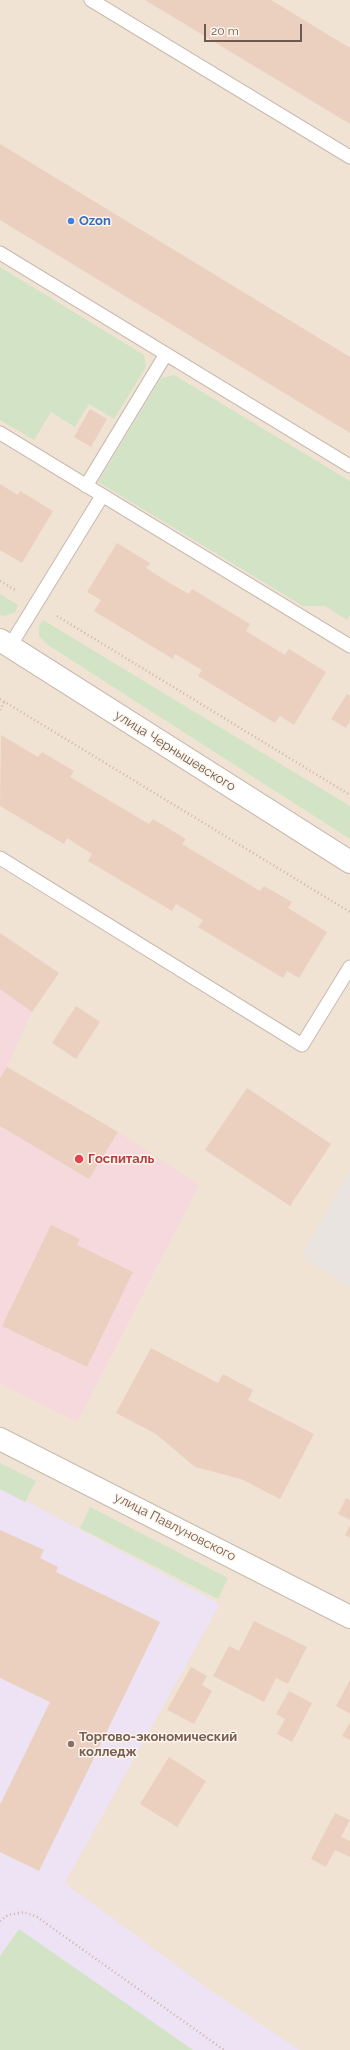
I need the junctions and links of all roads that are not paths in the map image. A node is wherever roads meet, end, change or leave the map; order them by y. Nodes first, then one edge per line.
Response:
1 (91, 0) edge
2 (350, 157) edge
3 (0, 253) edge
4 (166, 354) junction
5 (0, 433) edge
6 (350, 466) edge
7 (86, 486) junction
8 (102, 496) junction
9 (5, 643) edge
10 (350, 646) edge
11 (0, 858) edge
12 (350, 862) edge
13 (350, 967) edge
14 (0, 1439) edge
15 (350, 1616) edge

1 - 2 lane
3 - 4 lane
4 - 6 lane
4 - 7 lane
5 - 7 lane
7 - 8 lane
8 - 9 lane
8 - 10 lane
9 - 12 street, улица Чернышевского
11 - 13 lane
14 - 15 street, улица Павлуновского

